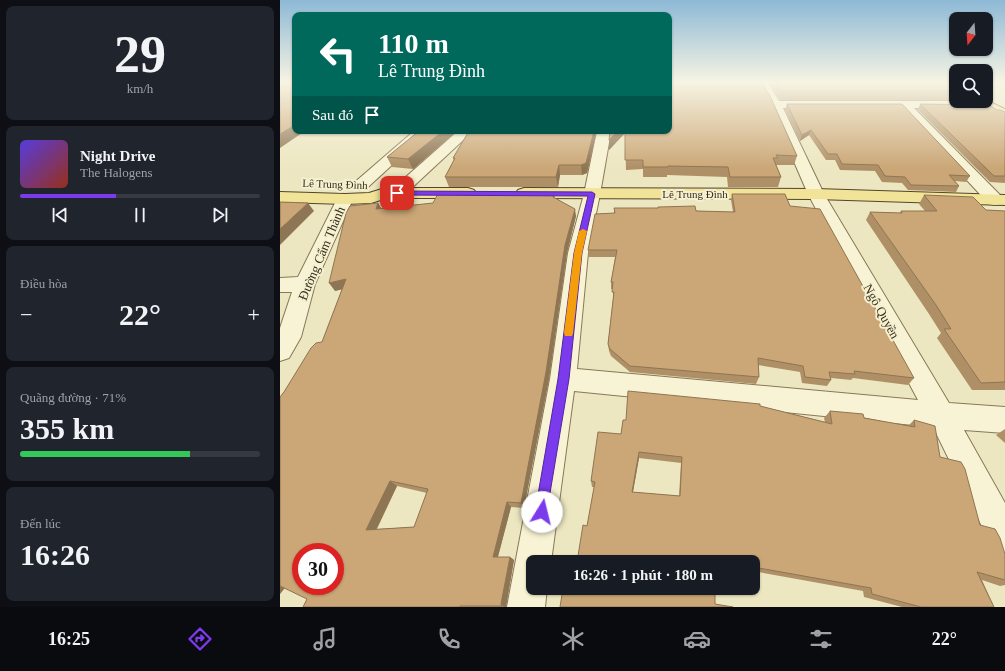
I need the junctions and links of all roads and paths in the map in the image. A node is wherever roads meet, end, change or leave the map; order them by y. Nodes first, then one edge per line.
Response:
1 (778, 111) edge
2 (910, 111) edge
3 (419, 134) edge
4 (462, 134) edge
5 (603, 134) edge
6 (280, 182) edge
7 (361, 185) junction
8 (391, 193) junction
9 (486, 193) edge
10 (509, 193) edge
11 (592, 194) junction
12 (816, 194) junction
13 (280, 197) edge
14 (345, 199) junction
15 (1000, 200) edge
16 (305, 284) junction
17 (280, 285) edge
18 (280, 351) edge
19 (563, 379) junction
20 (941, 416) junction
21 (1005, 420) edge
22 (1005, 537) edge
23 (534, 555) edge
24 (528, 595) edge
25 (526, 607) edge

1 - 12 street, Ngô Quyền
2 - 15 street
3 - 7 street
4 - 8 street
5 - 11 street
6 - 7 main road, Lê Trung Đình
7 - 8 main road, Lê Trung Đình
8 - 9 main road, Lê Trung Đình
8 - 14 main road, Lê Trung Đình
10 - 11 main road, Lê Trung Đình
11 - 12 main road, Lê Trung Đình
11 - 19 street
12 - 15 main road, Lê Trung Đình
12 - 20 street, Ngô Quyền
13 - 14 main road, Lê Trung Đình
14 - 16 street, Đường Cẩm Thành
16 - 17 street
16 - 18 street, Đường Cẩm Thành
19 - 20 street
19 - 23 street
20 - 21 street
20 - 22 street, Ngô Quyền
24 - 25 street

